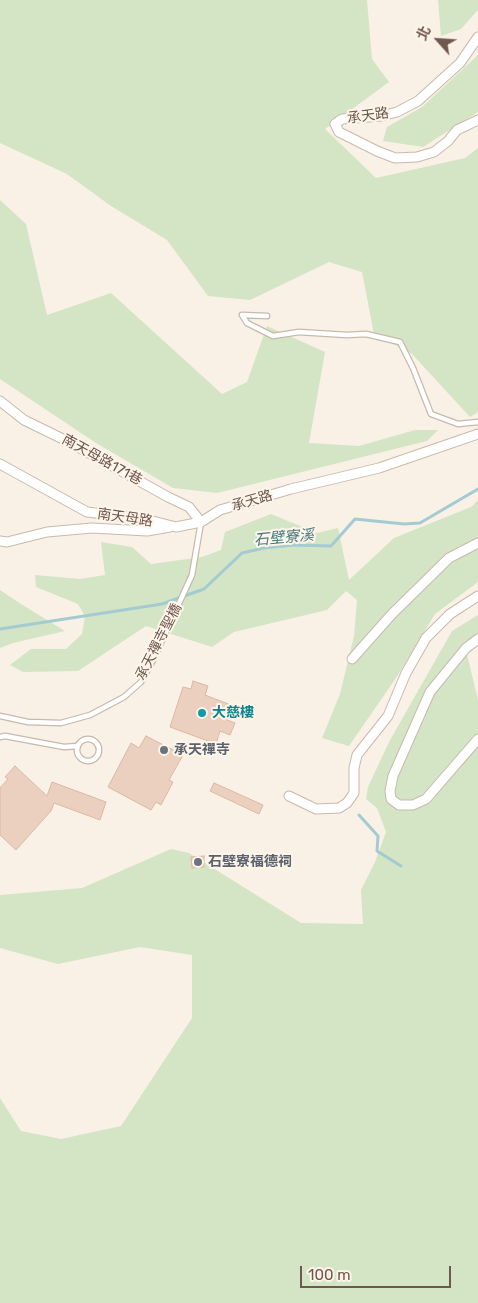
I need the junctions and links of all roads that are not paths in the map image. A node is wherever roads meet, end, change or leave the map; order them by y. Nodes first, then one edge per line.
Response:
1 (478, 37) edge
2 (478, 120) edge
3 (267, 316) dead end
4 (0, 401) edge
5 (478, 422) edge
6 (478, 434) edge
7 (0, 464) edge
8 (201, 522) junction
9 (176, 527) junction
10 (0, 541) edge
11 (478, 543) edge
12 (478, 596) edge
13 (478, 639) edge
14 (352, 659) dead end
15 (0, 716) edge
16 (0, 737) edge
17 (478, 739) edge
18 (78, 746) junction
19 (289, 796) dead end

1 - 2 street, 承天路
3 - 5 lane
4 - 8 street, 南天母路171巷
6 - 8 street, 承天路
7 - 9 street, 南天母路
8 - 9 street, 南天母路
8 - 15 lane, 承天禪寺聖橋
9 - 10 street
11 - 14 street
12 - 19 street
13 - 17 street
16 - 18 lane
18 - 18 lane

